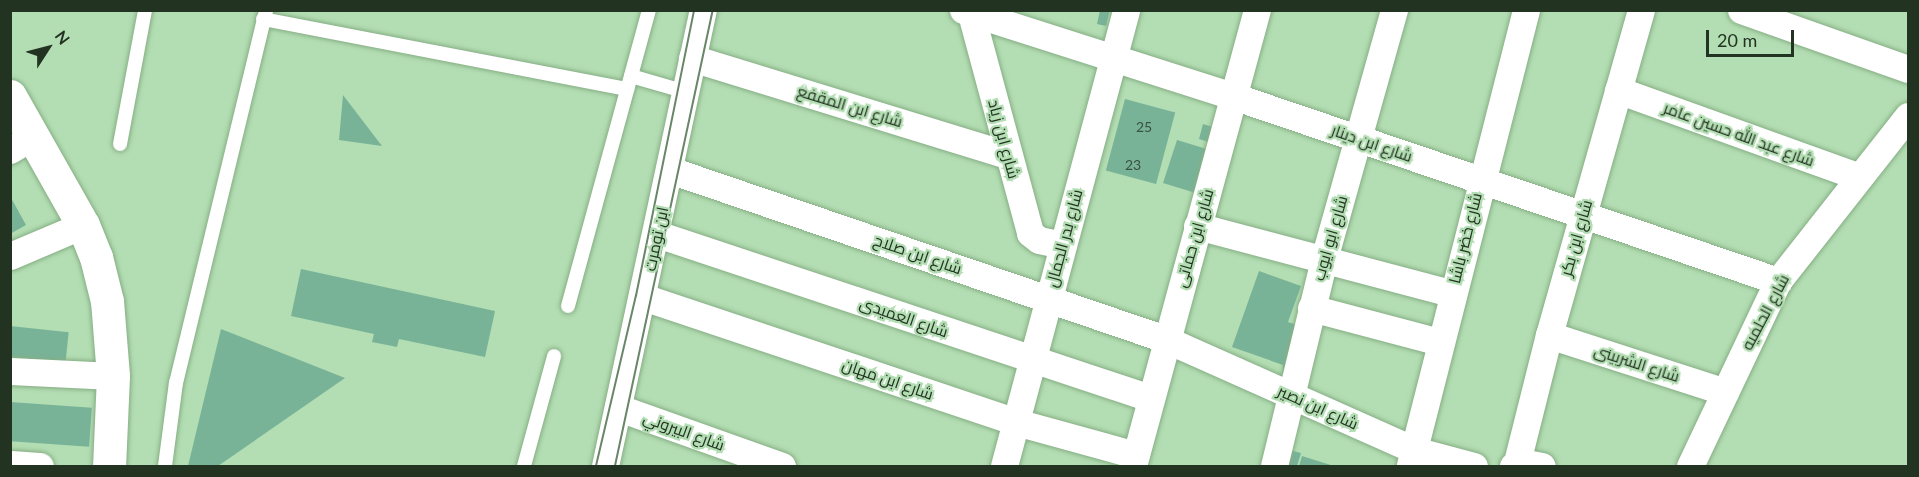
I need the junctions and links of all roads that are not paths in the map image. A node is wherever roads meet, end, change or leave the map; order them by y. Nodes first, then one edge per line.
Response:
1 (145, 10) edge
2 (649, 10) edge
3 (703, 10) edge
4 (1126, 10) edge
5 (1257, 10) edge
6 (1394, 10) edge
7 (1526, 10) edge
8 (1641, 10) edge
9 (1741, 10) edge
10 (968, 11) edge
11 (265, 15) edge
12 (1790, 18) edge
13 (1114, 57) junction
14 (692, 58) junction
15 (1908, 69) edge
16 (629, 83) junction
17 (1618, 90) junction
18 (686, 92) junction
19 (10, 96) edge
20 (1233, 96) junction
21 (1908, 116) edge
22 (1358, 139) junction
23 (22, 143) edge
24 (120, 144) dead end
25 (1007, 156) junction
26 (670, 170) junction
27 (1860, 177) junction
28 (1480, 180) junction
29 (1583, 214) junction
30 (83, 225) junction
31 (1197, 226) junction
32 (657, 234) junction
33 (1062, 245) junction
34 (10, 256) edge
35 (1324, 259) junction
36 (1778, 281) junction
37 (1451, 293) junction
38 (643, 297) junction
39 (1048, 298) junction
40 (568, 306) dead end
41 (1311, 308) junction
42 (1549, 334) junction
43 (1166, 339) junction
44 (1440, 342) junction
45 (554, 356) dead end
46 (1032, 360) junction
47 (10, 371) edge
48 (113, 376) junction
49 (1725, 392) junction
50 (1288, 394) junction
51 (1150, 399) junction
52 (619, 408) junction
53 (1016, 422) junction
54 (1412, 458) edge
55 (1135, 461) edge
56 (10, 464) edge
57 (40, 466) edge
58 (109, 466) edge
59 (165, 466) edge
60 (524, 466) edge
61 (605, 466) edge
62 (782, 466) edge
63 (1004, 466) edge
64 (1274, 466) edge
65 (1474, 466) edge
66 (1522, 466) edge
67 (1690, 466) edge

1 - 24 lane
2 - 16 lane
3 - 14 street, ابن تومرت
4 - 13 street, شارع بدر الجمال
5 - 20 street, شارع ابن حماتى
6 - 22 street, شارع ابو ايوب
7 - 28 street, شارع خضر باشا
8 - 17 street, شارع ابن بكر
9 - 12 street
10 - 13 street, شارع ابن دينار
10 - 25 street, شارع ابن زياد
11 - 16 lane
11 - 59 lane
12 - 15 street
13 - 20 street, شارع ابن دينار
13 - 33 street, شارع بدر الجمال
14 - 18 street, ابن تومرت
14 - 25 street, شارع ابن المقفع
16 - 18 lane
16 - 40 lane
17 - 27 street, شارع عبد الله حسين عامر
17 - 29 street, شارع ابن بكر
18 - 26 street, ابن تومرت
19 - 23 street
20 - 22 street, شارع ابن دينار
20 - 31 street, شارع ابن حماتى
21 - 27 street, شارع الحلميه
22 - 28 street, شارع ابن دينار
22 - 35 street, شارع ابو ايوب
23 - 30 street
25 - 33 street, شارع ابن زياد
26 - 32 street, ابن تومرت
26 - 39 street, شارع ابن صلاح
27 - 36 street, شارع الحلميه
28 - 29 street, شارع ابن دينار
28 - 37 street, شارع خضر باشا
29 - 36 street, شارع ابن دينار
29 - 42 street, شارع ابن بكر
30 - 34 street
30 - 48 street
31 - 35 street
31 - 43 street, شارع ابن حماتى
32 - 38 street, ابن تومرت
32 - 46 street, شارع العميدى
33 - 39 street, شارع بدر الجمال
35 - 37 street
35 - 41 street, شارع ابو ايوب
36 - 49 street, شارع الحلميه
37 - 44 street, شارع خضر باشا
38 - 52 street, ابن تومرت
38 - 53 street, شارع ابن مهان
39 - 43 street, شارع ابن صلاح
39 - 46 street, شارع بدر الجمال
41 - 44 street
41 - 50 street, شارع ابو ايوب
42 - 49 street, شارع الشربينى
42 - 66 street, شارع ابن بكر
43 - 50 street, شارع ابن نصير
43 - 51 street, شارع ابن حماتى
44 - 54 street, شارع خضر باشا
45 - 60 lane
46 - 51 street, شارع العميدى
46 - 53 street, شارع بدر الجمال
47 - 48 street
48 - 58 street
49 - 67 street, شارع الحلميه
50 - 54 street, شارع ابن نصير
50 - 64 street, شارع ابو ايوب
51 - 55 street, شارع ابن حماتى
52 - 61 street, ابن تومرت
52 - 62 street, شارع البيروني
53 - 55 street, شارع ابن مهان
53 - 63 street, شارع بدر الجمال
54 - 65 street, شارع ابن نصير
56 - 57 street

